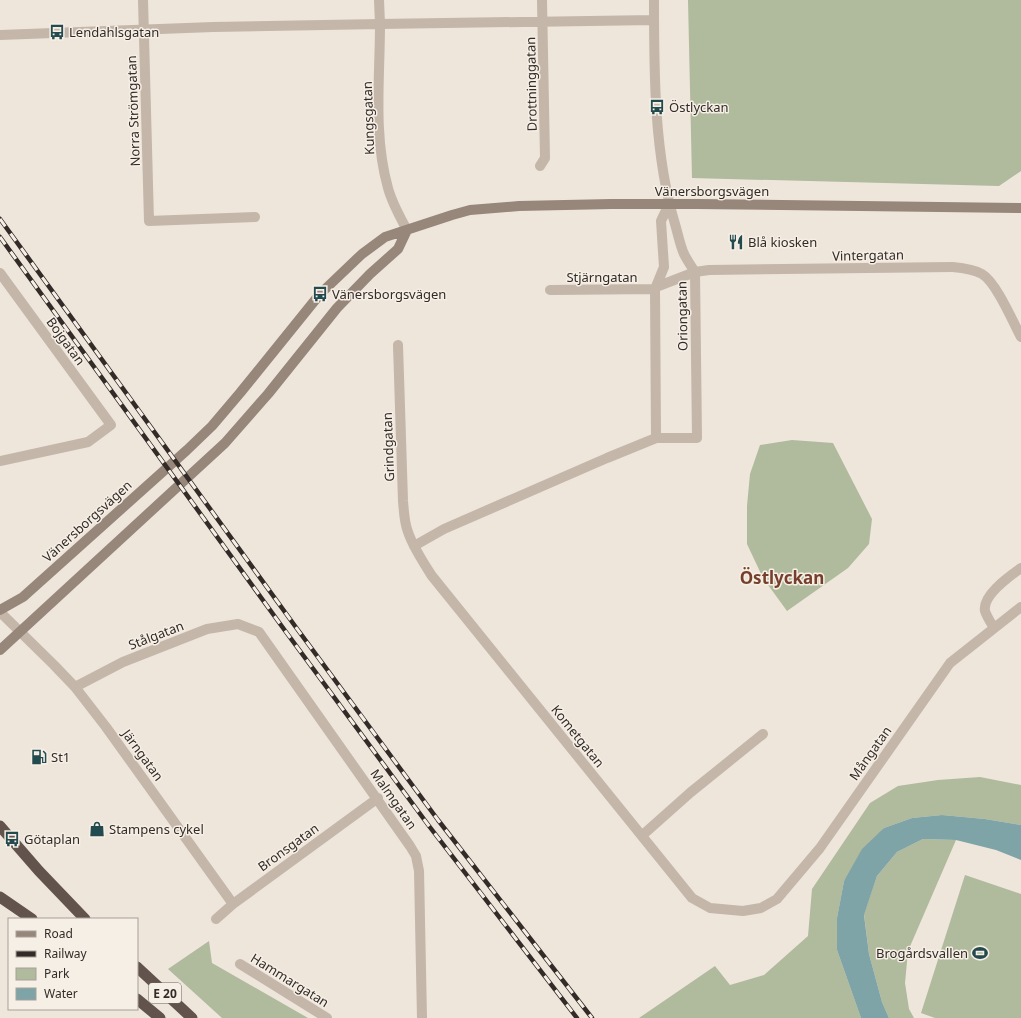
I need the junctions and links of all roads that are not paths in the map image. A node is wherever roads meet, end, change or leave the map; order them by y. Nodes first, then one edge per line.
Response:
1 (143, 0) edge
2 (379, 0) edge
3 (542, 0) edge
4 (654, 0) edge
5 (654, 20) junction
6 (543, 22) junction
7 (380, 24) junction
8 (144, 30) junction
9 (0, 35) edge
10 (540, 166) dead end
11 (669, 204) junction
12 (1021, 208) edge
13 (255, 216) dead end
14 (407, 230) junction
15 (694, 272) junction
16 (0, 273) edge
17 (656, 288) junction
18 (550, 290) dead end
19 (1021, 337) edge
20 (398, 345) dead end
21 (656, 438) junction
22 (0, 461) edge
23 (414, 546) junction
24 (1021, 568) edge
25 (1021, 607) edge
26 (0, 611) edge
27 (252, 628) joint
28 (994, 628) junction
29 (20, 632) junction
30 (0, 650) edge
31 (75, 688) junction
32 (763, 734) dead end
33 (378, 798) junction
34 (0, 826) edge
35 (646, 832) dead end
36 (0, 897) edge
37 (233, 904) junction
38 (743, 911) joint
39 (31, 918) edge
40 (84, 918) edge
41 (216, 919) dead end
42 (240, 964) dead end
43 (138, 968) edge
44 (138, 1000) edge
45 (160, 1018) edge
46 (192, 1018) edge
47 (327, 1018) edge
48 (422, 1018) edge

1 - 8 street, Norra Strömgatan
2 - 7 street, Kungsgatan
3 - 6 street, Drottninggatan
4 - 5 street
5 - 6 street
5 - 11 street
6 - 7 street
6 - 10 street, Drottninggatan
7 - 8 street
7 - 14 street, Kungsgatan
8 - 9 street
8 - 13 street, Norra Strömgatan
11 - 12 main road, Vänersborgsvägen
11 - 14 main road, Vänersborgsvägen
11 - 15 street, Oriongatan
11 - 17 street, Oriongatan
14 - 26 main road, Vänersborgsvägen
14 - 29 main road
15 - 17 street, Vintergatan
15 - 19 street, Vintergatan
15 - 21 street, Oriongatan
16 - 22 street, Bojgatan
17 - 18 street, Stjärngatan
17 - 21 street, Oriongatan
20 - 23 street, Grindgatan
21 - 23 street, Oriongatan
23 - 38 street, Kometgatan
24 - 28 street
25 - 28 street, Mångatan
26 - 29 street, Järngatan
27 - 31 street, Stålgatan
27 - 33 street, Malmgatan
28 - 38 street, Mångatan
29 - 30 main road
29 - 31 street, Järngatan
31 - 37 street, Järngatan
32 - 35 street
33 - 37 street, Bronsgatan
33 - 48 street, Malmgatan
34 - 40 highway
36 - 39 highway
37 - 41 street, Bronsgatan
42 - 47 street, Hammargatan
43 - 46 highway, E 20
44 - 45 highway, E 20

